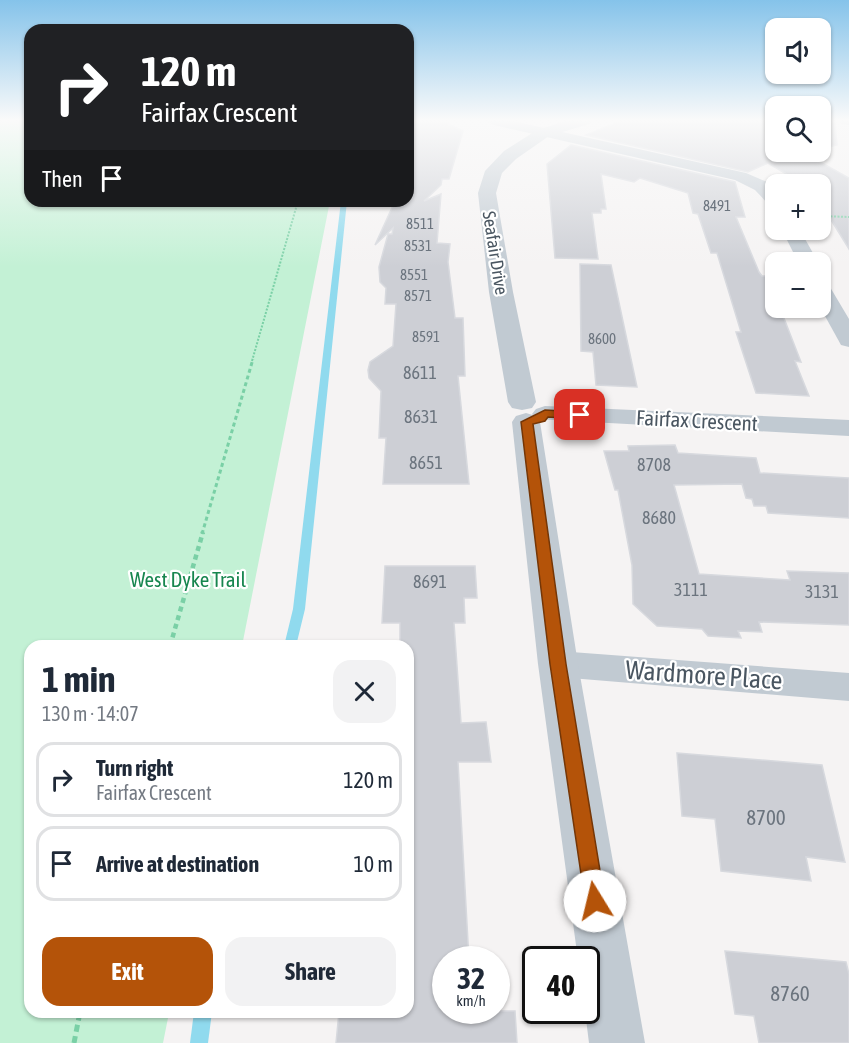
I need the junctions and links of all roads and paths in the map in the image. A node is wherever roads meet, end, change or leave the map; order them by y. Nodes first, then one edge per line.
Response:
1 (497, 170) edge
2 (711, 170) edge
3 (765, 190) edge
4 (296, 207) edge
5 (831, 216) edge
6 (849, 217) edge
7 (831, 306) edge
8 (849, 340) edge
9 (531, 412) junction
10 (849, 428) edge
11 (172, 640) edge
12 (558, 664) junction
13 (849, 687) edge
14 (79, 1018) edge
15 (74, 1043) edge
16 (616, 1043) edge

1 - 9 street, Seafair Drive
2 - 3 street
4 - 11 path
5 - 6 path
7 - 8 street
9 - 10 street, Fairfax Crescent
9 - 12 street, Seafair Drive
12 - 13 street, Wardmore Place
12 - 16 street, Seafair Drive
14 - 15 path

